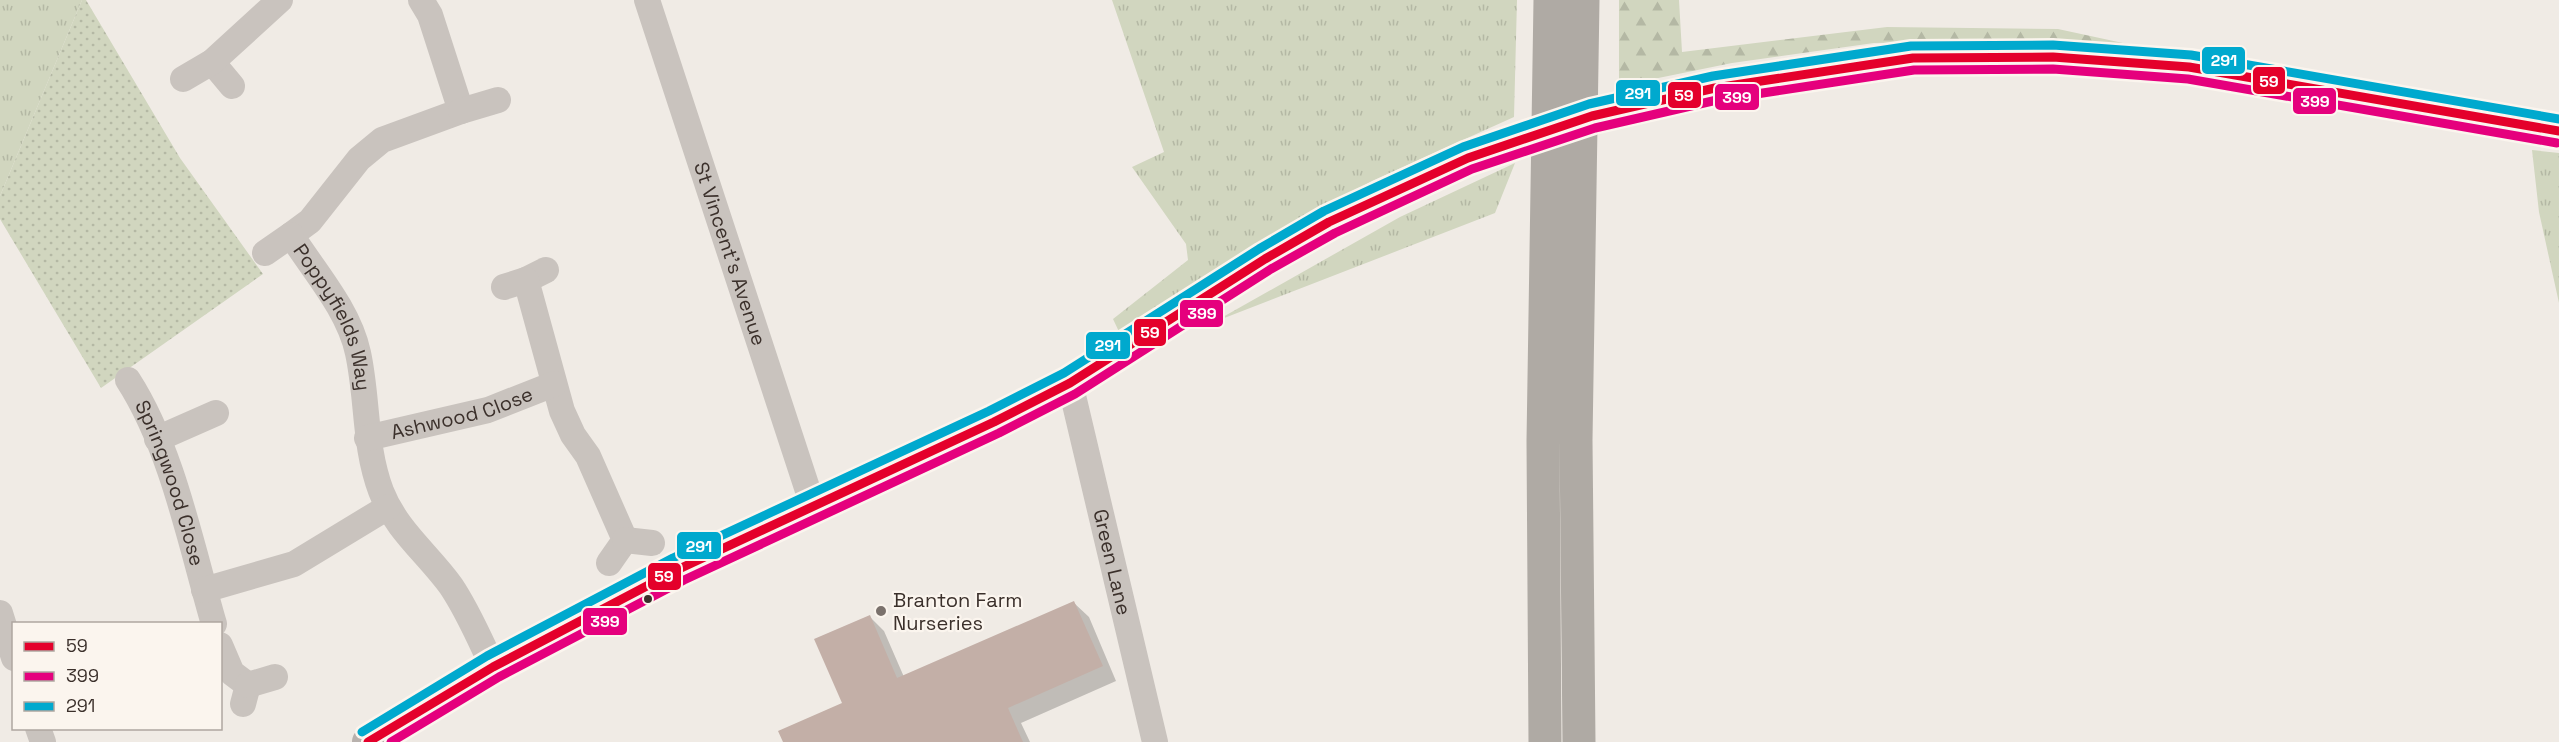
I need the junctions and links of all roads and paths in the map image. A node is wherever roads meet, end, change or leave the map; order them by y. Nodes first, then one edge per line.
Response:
1 (280, 0) edge
2 (422, 0) edge
3 (647, 0) edge
4 (1550, 0) edge
5 (1583, 0) edge
6 (212, 62) junction
7 (183, 79) dead end
8 (232, 86) dead end
9 (498, 100) dead end
10 (461, 111) junction
11 (2559, 131) edge
12 (291, 235) junction
13 (265, 253) dead end
14 (525, 279) dead end
15 (128, 380) dead end
16 (1070, 383) junction
17 (554, 384) junction
18 (216, 413) dead end
19 (368, 438) junction
20 (157, 439) junction
21 (813, 506) junction
22 (388, 507) junction
23 (625, 540) junction
24 (652, 543) dead end
25 (609, 563) dead end
26 (204, 590) junction
27 (0, 613) edge
28 (213, 622) edge
29 (222, 650) edge
30 (12, 652) edge
31 (493, 667) junction
32 (275, 677) dead end
33 (368, 742) edge
34 (1155, 742) edge
35 (1545, 742) edge
36 (1579, 742) edge

1 - 6 street
2 - 10 street
3 - 21 street, St Vincent's Avenue
4 - 35 highway
5 - 36 highway
6 - 7 street
6 - 8 street
9 - 10 street, Poppyfields Way
10 - 12 street, Poppyfields Way
11 - 16 main road, bridge
12 - 13 street
12 - 19 street, Poppyfields Way
14 - 17 street, Ashwood Close
15 - 20 street, Springwood Close
16 - 21 main road
16 - 34 street, Green Lane
17 - 19 street, Ashwood Close
17 - 23 street, Ashwood Close
18 - 20 street
19 - 22 street, Poppyfields Way
20 - 26 street, Springwood Close
21 - 31 main road
22 - 26 street, Springwood Close
22 - 31 street, Poppyfields Way
23 - 24 street
23 - 25 street
26 - 28 street, Springwood Close
27 - 30 street
29 - 32 street
31 - 33 main road

